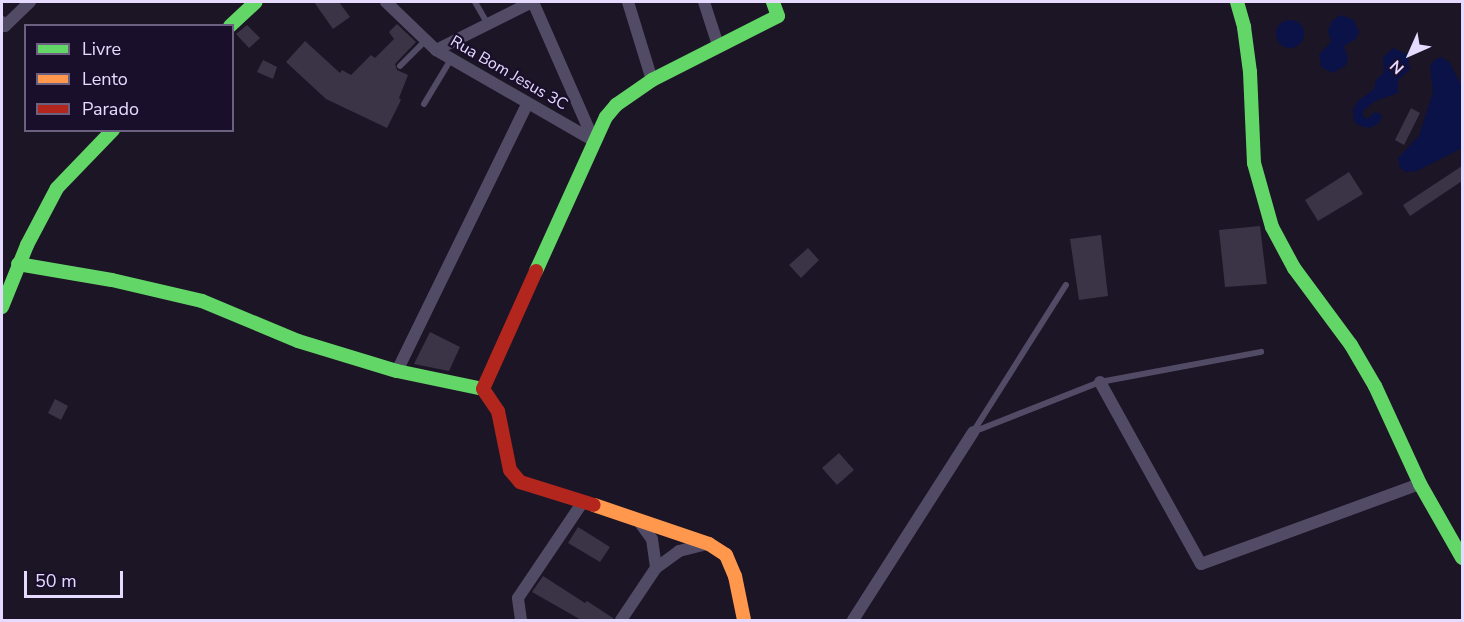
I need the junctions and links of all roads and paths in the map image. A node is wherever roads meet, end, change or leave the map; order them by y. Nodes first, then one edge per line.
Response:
1 (30, 2) edge
2 (256, 2) edge
3 (386, 2) edge
4 (475, 2) edge
5 (533, 2) edge
6 (628, 2) edge
7 (704, 2) edge
8 (773, 2) edge
9 (1237, 2) edge
10 (2, 22) edge
11 (487, 23) junction
12 (232, 24) edge
13 (426, 40) junction
14 (718, 45) junction
15 (436, 50) junction
16 (451, 59) junction
17 (400, 66) dead end
18 (652, 80) junction
19 (528, 103) junction
20 (424, 104) dead end
21 (111, 132) edge
22 (594, 141) junction
23 (18, 264) junction
24 (1066, 285) dead end
25 (2, 307) edge
26 (1261, 352) dead end
27 (397, 371) junction
28 (1100, 382) junction
29 (483, 389) junction
30 (973, 432) junction
31 (1420, 484) junction
32 (582, 503) junction
33 (636, 518) junction
34 (709, 544) junction
35 (1462, 558) edge
36 (656, 568) junction
37 (742, 619) edge
38 (522, 621) edge
39 (621, 621) edge
40 (853, 621) edge

1 - 10 street
2 - 12 street
3 - 13 street, Rua Bom Jesus 3C
4 - 11 lane
5 - 11 street
5 - 22 street
6 - 18 street
7 - 14 street
8 - 14 street
9 - 31 street
11 - 15 street
13 - 15 street, Rua Bom Jesus 3C
13 - 17 lane
14 - 18 street
15 - 16 street, Rua Bom Jesus 3C
16 - 19 street, Rua Bom Jesus 3C
16 - 20 lane
18 - 22 street
19 - 22 street, Rua Bom Jesus 3C
19 - 27 street
21 - 23 street
22 - 29 street
23 - 25 street
23 - 27 street
24 - 30 lane
26 - 28 lane
27 - 29 street
28 - 30 lane
28 - 31 street
29 - 32 street
30 - 40 street
31 - 35 street
32 - 33 street
32 - 38 street
33 - 34 street
33 - 36 street
34 - 36 street
34 - 37 street
36 - 39 street

